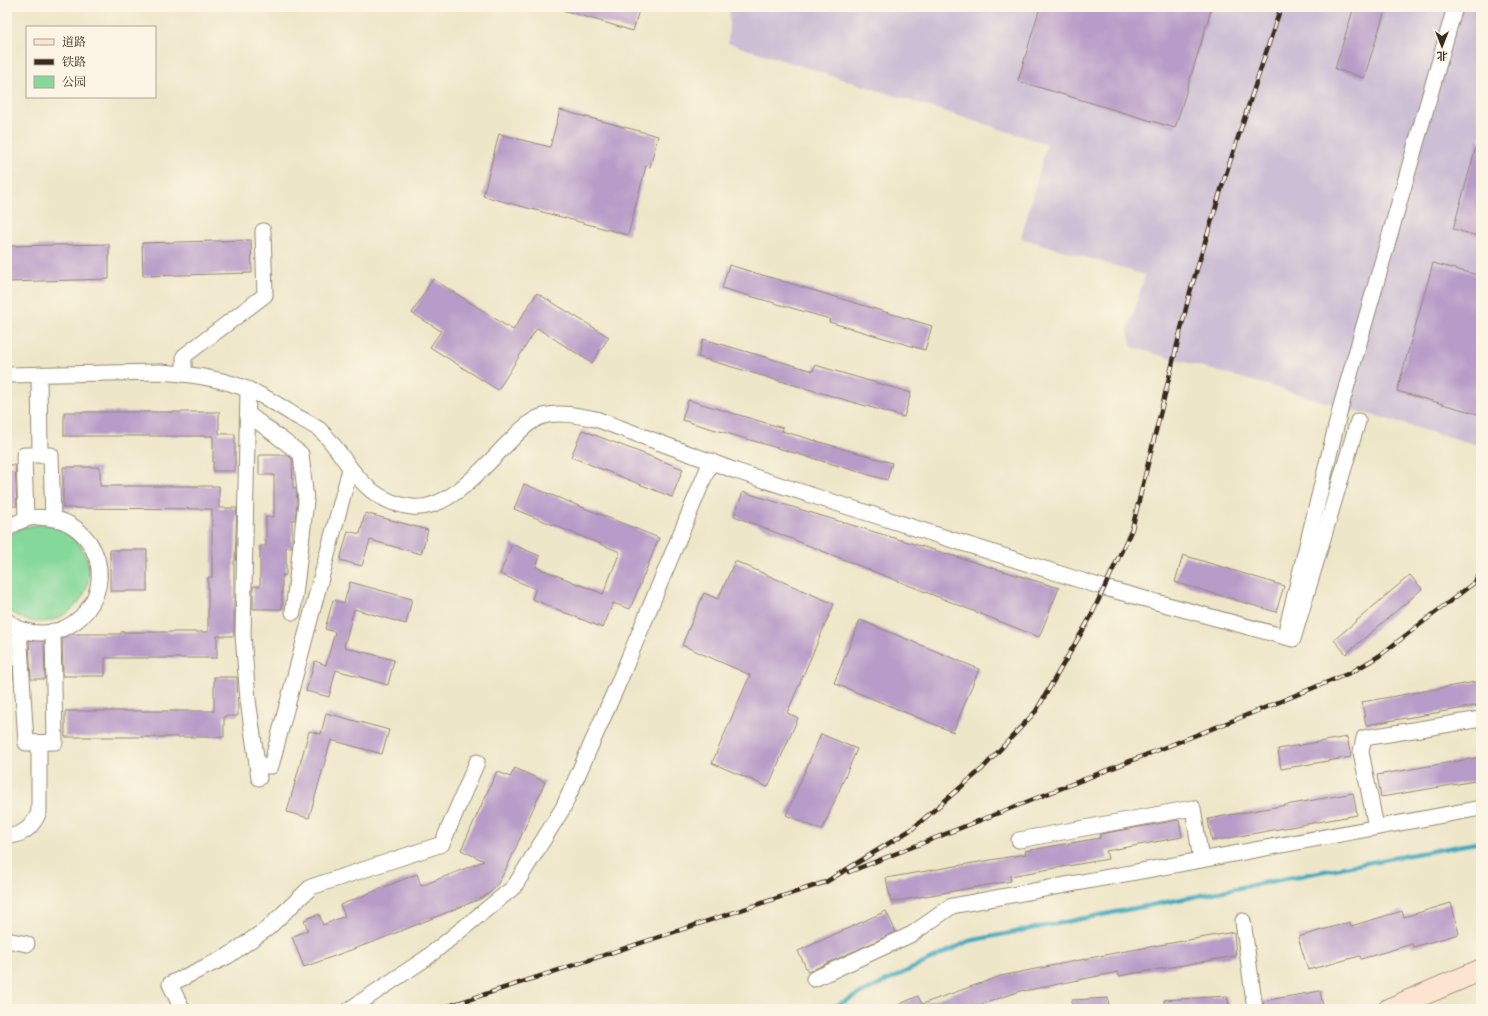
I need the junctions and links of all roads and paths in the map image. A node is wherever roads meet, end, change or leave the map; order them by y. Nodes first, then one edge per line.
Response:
1 (1456, 7) edge
2 (263, 231) dead end
3 (39, 374) junction
4 (184, 374) junction
5 (7, 375) edge
6 (248, 389) junction
7 (248, 414) junction
8 (1358, 422) dead end
9 (40, 455) junction
10 (711, 461) junction
11 (350, 469) junction
12 (26, 519) junction
13 (53, 519) junction
14 (7, 529) edge
15 (293, 612) dead end
16 (13, 625) edge
17 (53, 631) junction
18 (1284, 638) junction
19 (1481, 719) edge
20 (39, 743) junction
21 (478, 762) dead end
22 (1481, 808) edge
23 (1376, 827) junction
24 (7, 836) edge
25 (1019, 840) dead end
26 (1201, 860) junction
27 (1244, 921) dead end
28 (7, 940) edge
29 (27, 944) dead end
30 (1481, 970) edge
31 (814, 979) dead end
32 (182, 1009) edge
33 (350, 1009) edge
34 (1255, 1009) edge
35 (1389, 1009) edge

1 - 18 street
2 - 4 street
3 - 4 street
3 - 5 street
3 - 9 street
4 - 6 street
6 - 7 street
6 - 11 street
7 - 11 street
7 - 15 street
8 - 18 street
9 - 12 street
9 - 13 street
10 - 11 street
10 - 18 street
10 - 33 street
12 - 13 street
12 - 14 street
13 - 17 street
16 - 17 street
16 - 20 street
17 - 20 street
19 - 23 street
20 - 24 street
21 - 32 street
22 - 23 street
23 - 26 street
25 - 26 street
26 - 31 street
27 - 34 street
28 - 29 street
30 - 35 main road

